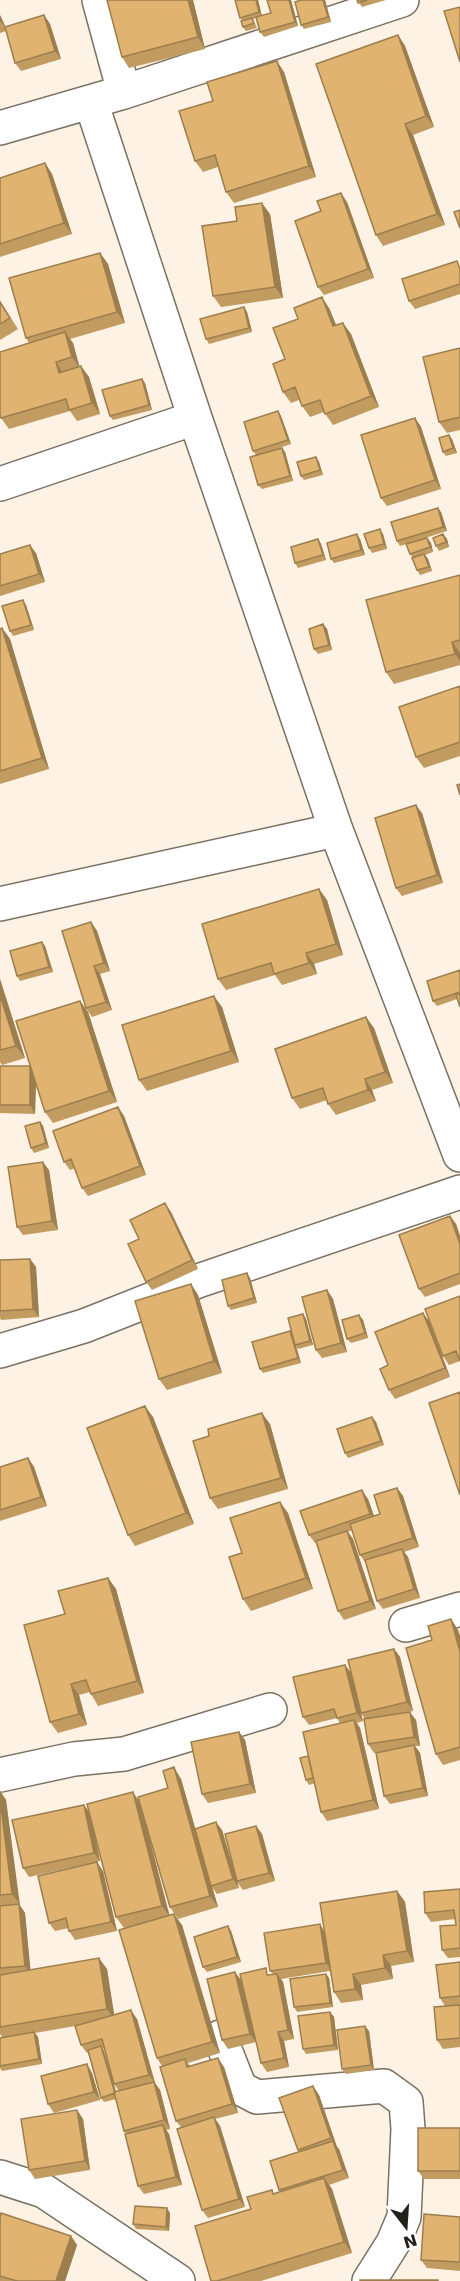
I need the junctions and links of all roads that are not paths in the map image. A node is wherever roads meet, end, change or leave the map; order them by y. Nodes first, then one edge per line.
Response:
1 (99, 0) edge
2 (402, 0) edge
3 (124, 92) junction
4 (91, 102) junction
5 (0, 128) edge
6 (195, 418) junction
7 (0, 484) edge
8 (336, 830) junction
9 (0, 904) edge
10 (460, 1155) edge
11 (460, 1192) edge
12 (0, 1352) edge
13 (460, 1609) edge
14 (406, 1625) dead end
15 (270, 1710) dead end
16 (0, 1775) edge
17 (220, 2037) edge
18 (0, 2178) edge
19 (178, 2281) edge
20 (369, 2281) edge

1 - 3 street
2 - 3 street
3 - 4 street
4 - 5 street
4 - 6 street
6 - 7 street
6 - 8 street
8 - 9 street
8 - 10 street
11 - 12 street
13 - 14 street
15 - 16 street
17 - 20 street
18 - 19 street

